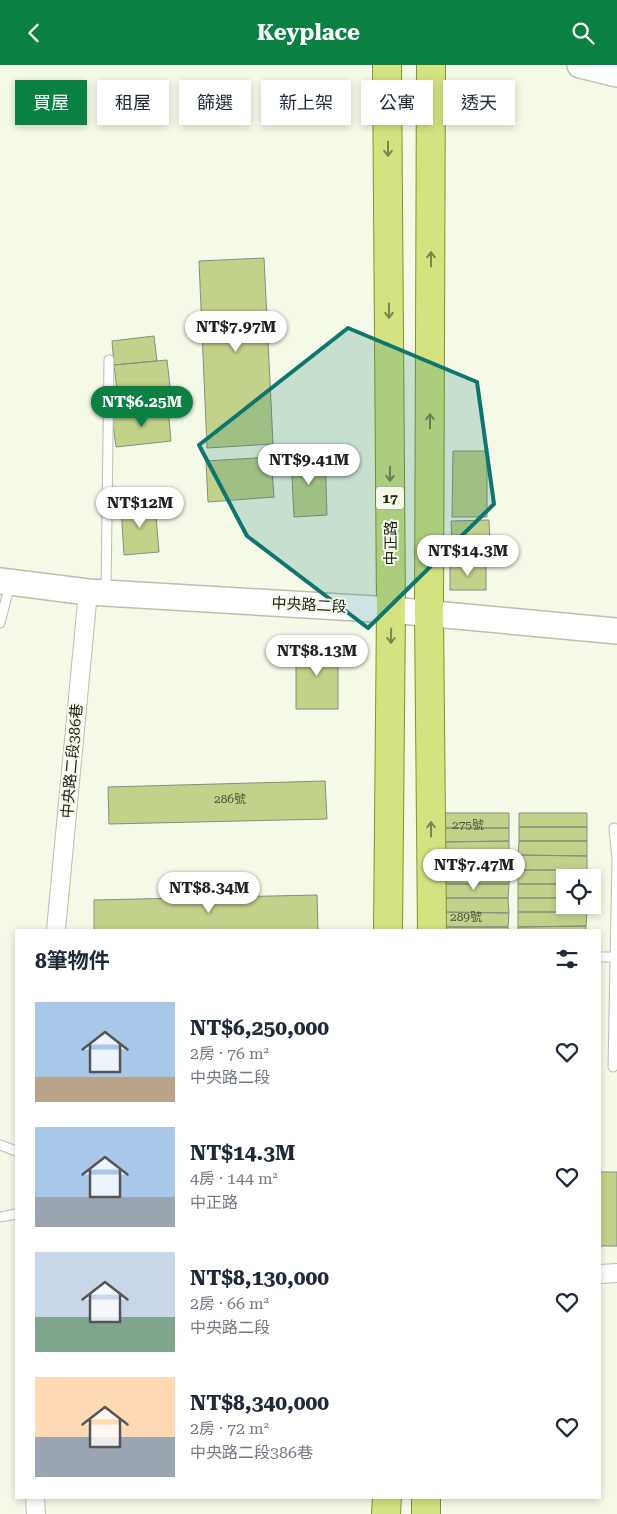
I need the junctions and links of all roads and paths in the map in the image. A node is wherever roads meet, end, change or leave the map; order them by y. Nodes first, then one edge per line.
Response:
1 (387, 65) edge
2 (431, 65) edge
3 (580, 65) edge
4 (617, 74) edge
5 (109, 360) dead end
6 (5, 582) edge
7 (97, 592) junction
8 (392, 610) junction
9 (429, 613) junction
10 (0, 623) edge
11 (617, 631) edge
12 (614, 828) dead end
13 (617, 859) edge
14 (56, 929) edge
15 (388, 929) edge
16 (432, 929) edge
17 (601, 957) edge
18 (616, 957) edge
19 (613, 1067) dead end
20 (0, 1145) edge
21 (15, 1151) edge
22 (15, 1215) edge
23 (0, 1217) edge
24 (617, 1273) edge
25 (601, 1274) edge
26 (34, 1499) edge
27 (386, 1499) edge
28 (426, 1499) edge
29 (36, 1514) edge
30 (386, 1514) edge
31 (426, 1514) edge

1 -> 8 main road, 中正路 / 17
9 -> 2 main road
3 - 4 street
5 - 7 lane
6 - 7 street, 中央路二段
6 - 10 lane
7 - 8 street, 中央路二段
7 - 14 street, 中央路二段386巷
8 - 9 street, 中央路二段
8 -> 15 main road, 中正路 / 17
9 - 11 street, 中央路二段
16 -> 9 main road
12 - 13 lane
13 - 18 lane
17 - 18 lane
18 - 19 lane
20 - 21 lane
22 - 23 lane
24 - 25 street
26 - 29 street
27 - 30 main road
28 - 31 main road

